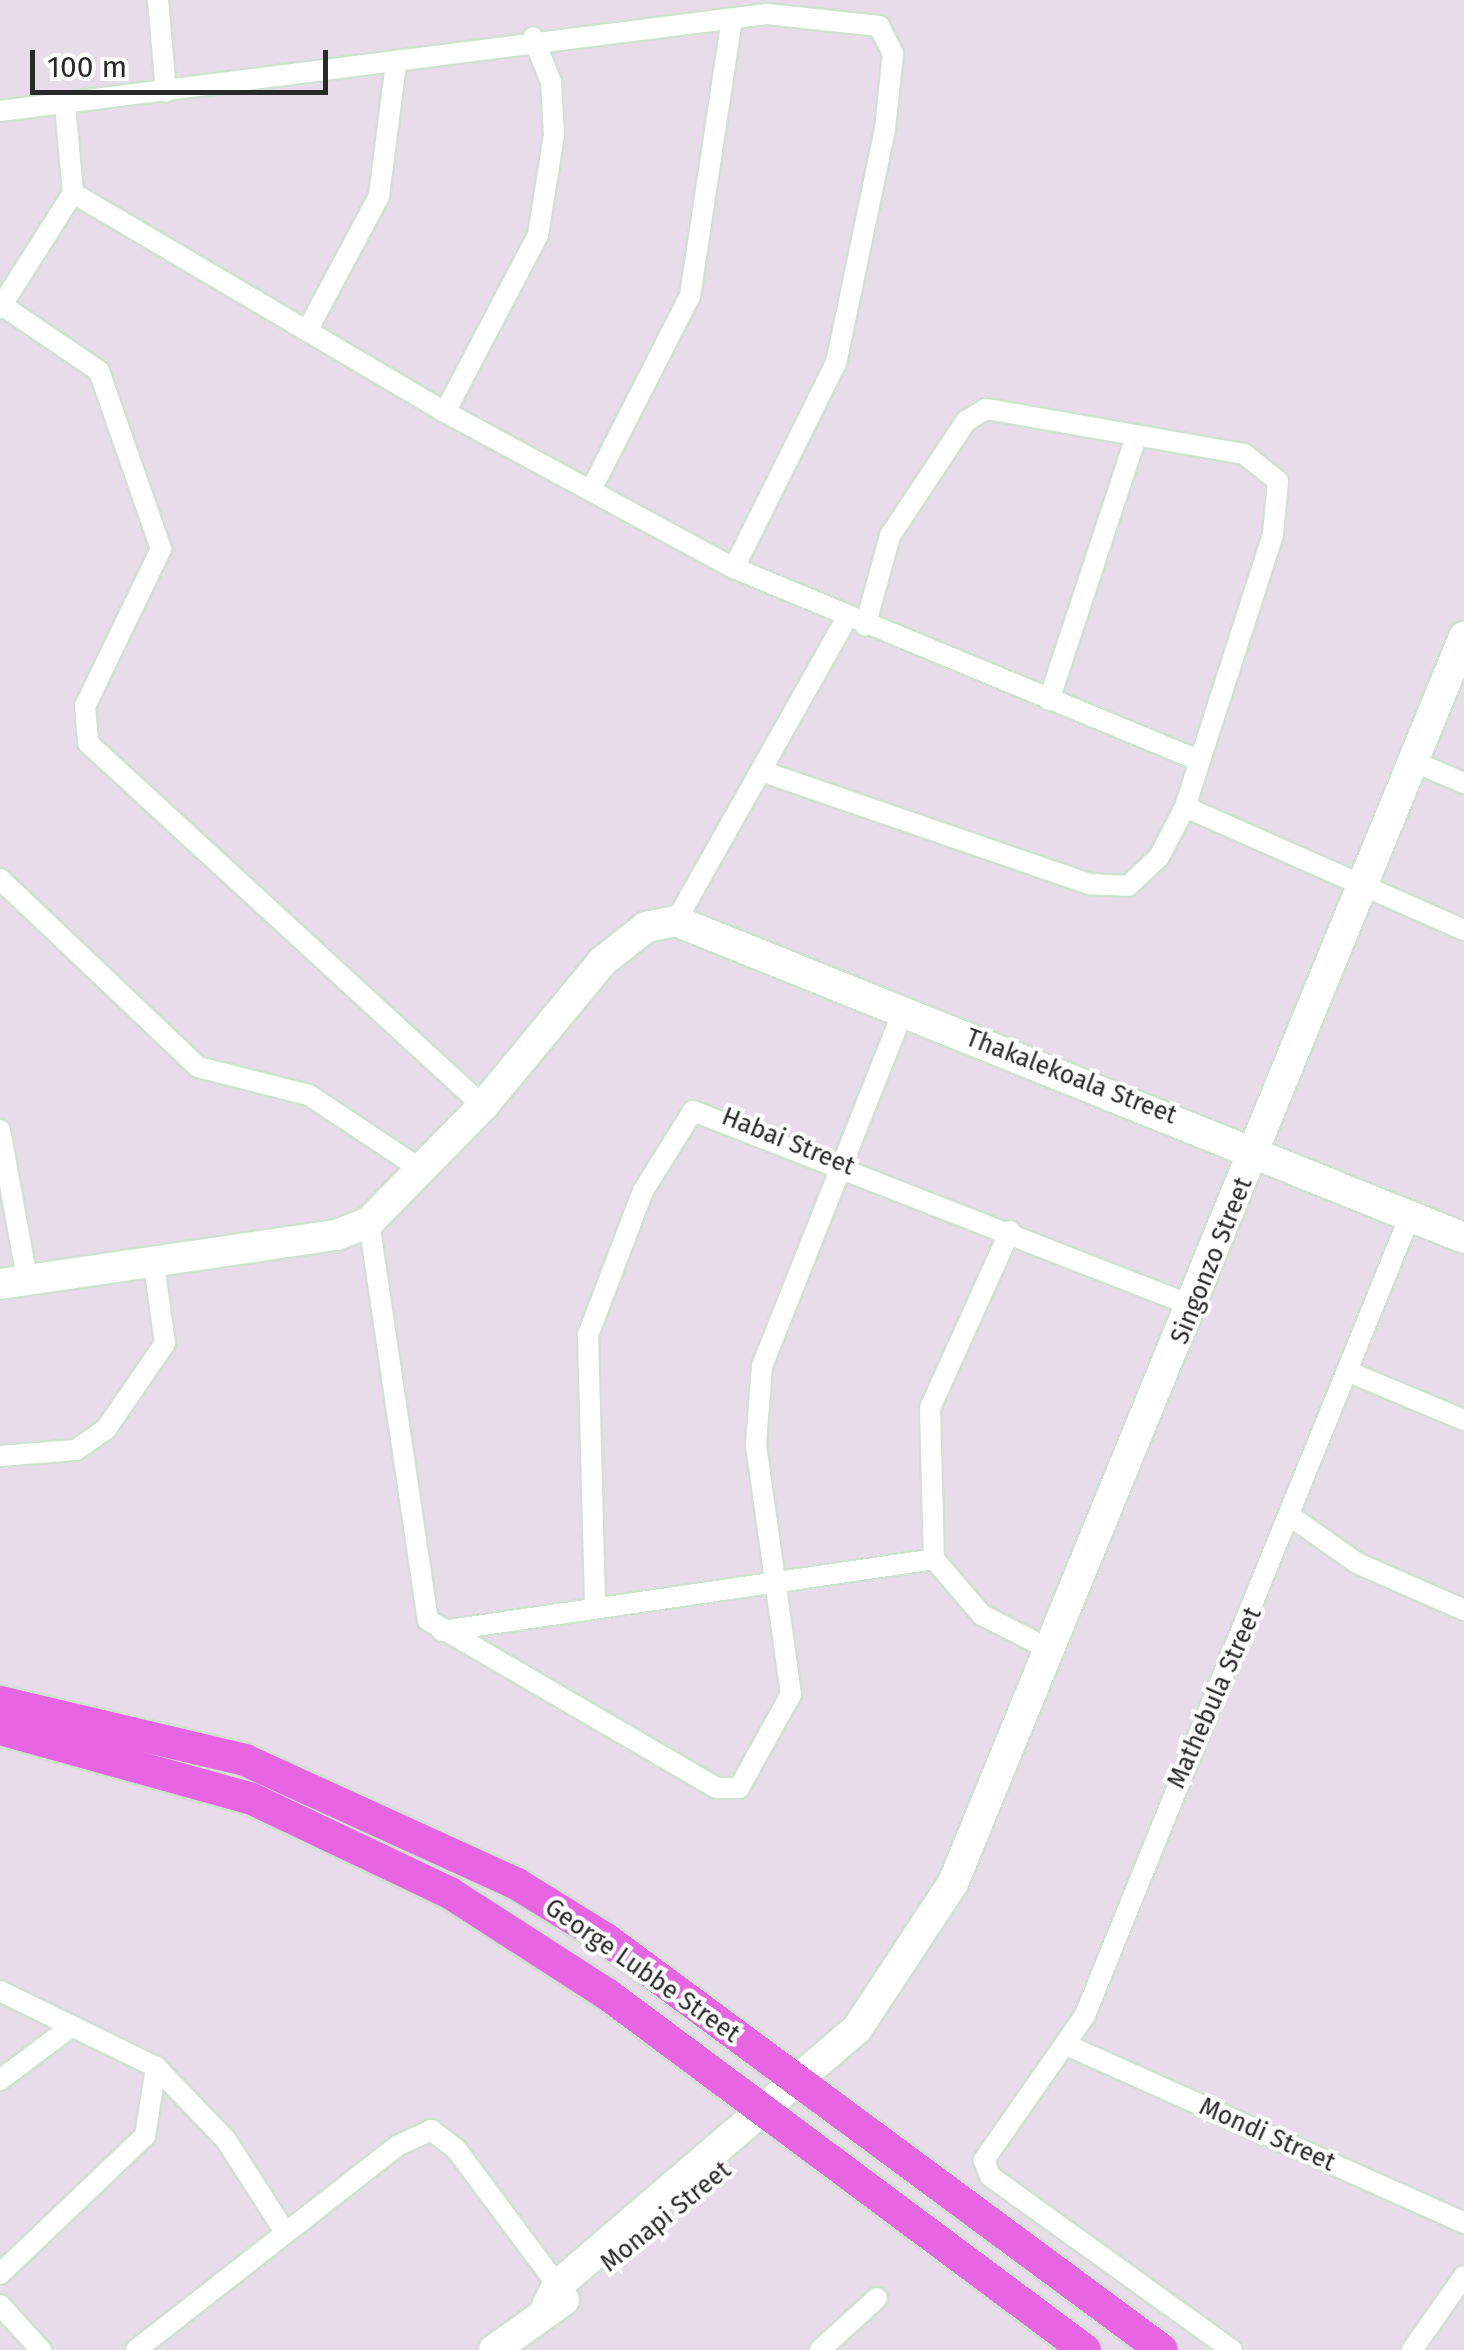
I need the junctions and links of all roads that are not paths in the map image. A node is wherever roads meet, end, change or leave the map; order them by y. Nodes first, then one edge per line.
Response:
1 (158, 0) edge
2 (732, 19) junction
3 (533, 37) junction
4 (396, 64) junction
5 (166, 92) junction
6 (65, 104) junction
7 (0, 111) edge
8 (73, 192) junction
9 (2, 308) edge
10 (307, 332) junction
11 (445, 412) junction
12 (1135, 440) junction
13 (591, 490) junction
14 (734, 568) junction
15 (856, 622) junction
16 (1464, 637) edge
17 (1050, 700) junction
18 (1198, 760) junction
19 (1419, 764) junction
20 (761, 771) junction
21 (1464, 784) edge
22 (1185, 807) junction
23 (0, 879) edge
24 (1367, 885) junction
25 (676, 921) junction
26 (1464, 930) edge
27 (903, 1012) junction
28 (484, 1106) junction
29 (0, 1130) edge
30 (1258, 1150) junction
31 (840, 1162) junction
32 (425, 1172) junction
33 (1410, 1216) junction
34 (368, 1222) junction
35 (1010, 1231) junction
36 (1464, 1238) edge
37 (153, 1259) junction
38 (14, 1281) edge
39 (1193, 1306) junction
40 (1349, 1372) junction
41 (1464, 1420) edge
42 (0, 1456) edge
43 (1294, 1518) junction
44 (934, 1559) junction
45 (773, 1579) junction
46 (596, 1602) junction
47 (1464, 1610) edge
48 (442, 1631) junction
49 (1052, 1650) junction
50 (0, 1702) edge
51 (0, 1729) edge
52 (0, 1991) edge
53 (72, 2026) junction
54 (1070, 2047) junction
55 (156, 2067) junction
56 (0, 2080) edge
57 (806, 2088) junction
58 (775, 2116) junction
59 (1464, 2223) edge
60 (285, 2232) junction
61 (0, 2274) edge
62 (1464, 2276) edge
63 (557, 2297) junction
64 (878, 2298) dead end
65 (0, 2304) edge
66 (515, 2344) edge
67 (42, 2350) edge
68 (136, 2350) edge
69 (820, 2350) edge
70 (1085, 2350) edge
71 (1162, 2350) edge
72 (1232, 2350) edge
73 (1412, 2350) edge

1 - 5 street
2 - 3 street
2 - 13 street
2 - 14 street
3 - 4 street
3 - 11 street
4 - 5 street
4 - 10 street
5 - 6 street
6 - 7 street
6 - 8 street
8 - 9 street
8 - 10 street
9 - 28 street
10 - 11 street
11 - 13 street
12 - 15 street
12 - 17 street
12 - 18 street
13 - 14 street
14 - 15 street
15 - 17 street
15 - 20 street
16 - 19 street, Singonzo Street
17 - 18 street
18 - 22 street
19 - 21 street
19 - 24 street, Singonzo Street
20 - 22 street
20 - 25 street
22 - 24 street
23 - 32 street
24 - 26 street
24 - 30 street, Singonzo Street
25 - 27 street, Thakalekoala Street
25 - 28 street
27 - 30 street, Thakalekoala Street
27 - 31 street
28 - 32 street
29 - 38 street
30 - 33 street, Thakalekoala Street
30 - 39 street, Singonzo Street
31 - 35 street, Habai Street
31 - 45 street
31 - 46 street, Habai Street
32 - 34 street
33 - 36 street, Thakalekoala Street
33 - 40 street, Mathebula Street
34 - 37 street
34 - 48 street
35 - 39 street, Habai Street
35 - 44 street
37 - 38 street
37 - 42 street
39 - 49 street, Singonzo Street
40 - 41 street
40 - 43 street, Mathebula Street
43 - 47 street
43 - 54 street, Mathebula Street
44 - 45 street
44 - 49 street
45 - 46 street
45 - 48 street
46 - 48 street
49 - 57 street, Singonzo Street
50 - 57 main road, George Lubbe Street
51 - 58 main road, George Lubbe Street
52 - 53 street
53 - 55 street
53 - 56 street
54 - 59 street, Mondi Street
54 - 72 street, Mathebula Street
55 - 60 street
55 - 61 street
57 - 58 street, Singonzo Street
57 - 71 main road, George Lubbe Street
58 - 63 street, Monapi Street
58 - 70 main road, George Lubbe Street
60 - 63 street
60 - 68 street
62 - 73 street
63 - 66 street, Monapi Street
64 - 69 street
65 - 67 street

